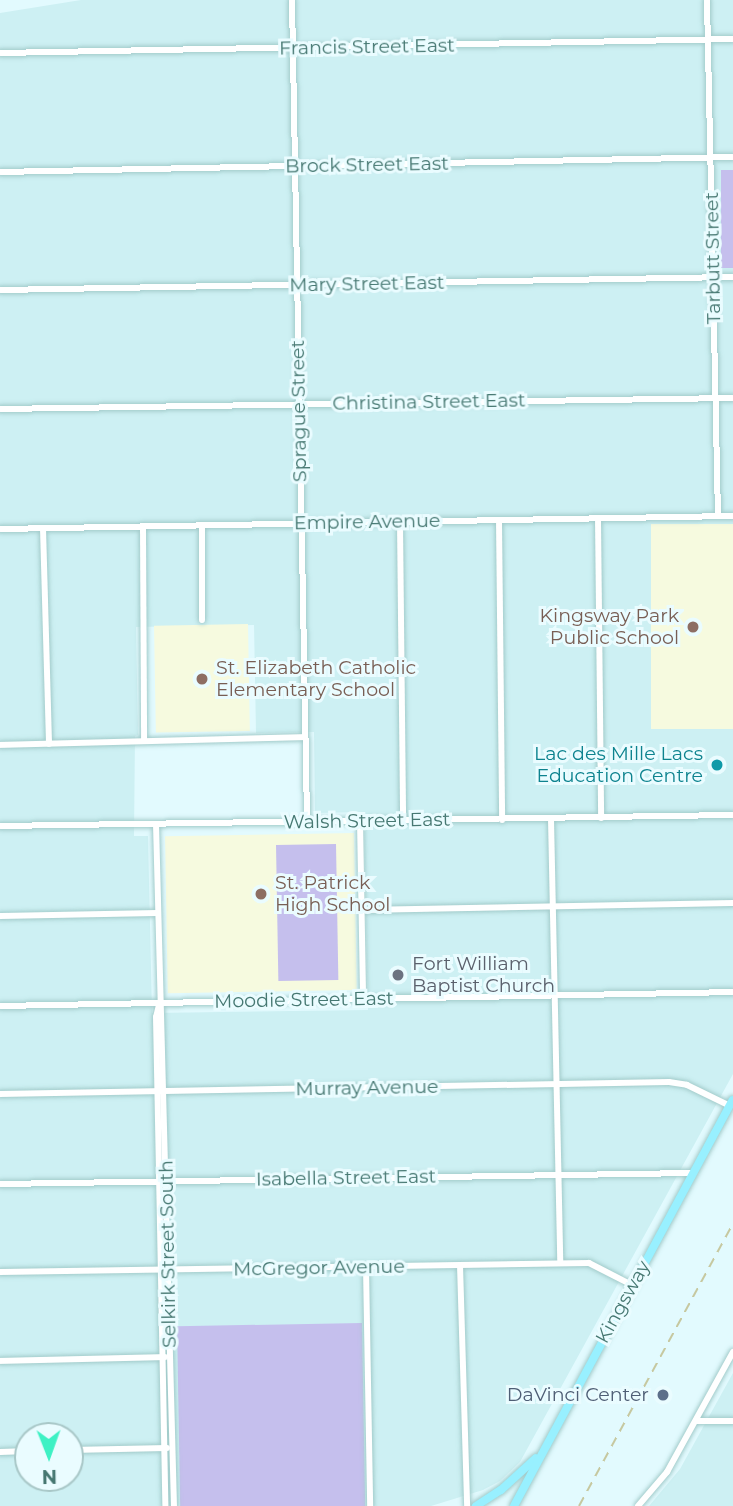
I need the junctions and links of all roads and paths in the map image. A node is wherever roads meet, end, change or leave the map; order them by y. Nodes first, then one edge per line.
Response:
1 (292, 0) edge
2 (707, 0) edge
3 (708, 39) junction
4 (733, 39) edge
5 (293, 48) junction
6 (0, 53) edge
7 (711, 157) junction
8 (733, 157) edge
9 (295, 167) junction
10 (0, 172) edge
11 (713, 277) junction
12 (733, 277) edge
13 (297, 285) junction
14 (0, 290) edge
15 (715, 398) junction
16 (733, 398) edge
17 (299, 404) junction
18 (0, 409) edge
19 (718, 516) junction
20 (733, 516) edge
21 (598, 518) junction
22 (499, 520) junction
23 (400, 522) junction
24 (302, 524) junction
25 (202, 526) junction
26 (143, 527) junction
27 (0, 528) edge
28 (43, 528) junction
29 (202, 620) dead end
30 (305, 737) junction
31 (144, 741) junction
32 (49, 744) junction
33 (0, 745) edge
34 (733, 816) edge
35 (601, 818) junction
36 (551, 819) junction
37 (502, 820) junction
38 (360, 821) junction
39 (403, 821) junction
40 (307, 822) junction
41 (156, 824) junction
42 (0, 827) edge
43 (733, 903) edge
44 (552, 908) junction
45 (362, 910) junction
46 (157, 913) junction
47 (0, 916) edge
48 (733, 992) edge
49 (554, 996) junction
50 (363, 1000) junction
51 (159, 1003) junction
52 (0, 1006) edge
53 (556, 1086) junction
54 (161, 1091) junction
55 (0, 1094) edge
56 (731, 1103) edge
57 (692, 1173) junction
58 (558, 1174) junction
59 (162, 1180) junction
60 (0, 1184) edge
61 (560, 1263) junction
62 (460, 1265) junction
63 (366, 1267) junction
64 (164, 1270) junction
65 (0, 1272) edge
66 (632, 1285) junction
67 (733, 1352) edge
68 (162, 1357) junction
69 (170, 1357) junction
70 (0, 1361) edge
71 (696, 1421) junction
72 (733, 1421) edge
73 (164, 1448) junction
74 (173, 1448) junction
75 (84, 1450) edge
76 (540, 1454) junction
77 (165, 1506) edge
78 (174, 1506) edge
79 (370, 1506) edge
80 (467, 1506) edge
81 (476, 1506) edge
82 (514, 1506) edge
83 (523, 1506) edge
84 (638, 1506) edge

1 - 5 street, Sprague Street
2 - 3 street, Tarbutt Street
3 - 4 street, Francis Street East
3 - 5 street, Francis Street East
3 - 7 street, Tarbutt Street
5 - 6 street, Francis Street East
5 - 9 street, Sprague Street
7 - 8 street, Brock Street East
7 - 9 street, Brock Street East
7 - 11 street, Tarbutt Street
9 - 10 street, Brock Street East
9 - 13 street, Sprague Street
11 - 12 street, Mary Street East
11 - 13 street, Mary Street East
11 - 15 street, Tarbutt Street
13 - 14 street, Mary Street East
13 - 17 street, Sprague Street
15 - 16 street, Christina Street East
15 - 17 street, Christina Street East
15 - 19 street, Tarbutt Street
17 - 18 street, Christina Street East
17 - 24 street, Sprague Street
19 - 20 street, Empire Avenue
19 - 21 street, Empire Avenue
21 - 22 street, Empire Avenue
21 - 35 street
22 - 23 street, Empire Avenue
22 - 37 street
23 - 24 street, Empire Avenue
23 - 39 street
24 - 25 street, Empire Avenue
24 - 30 street, Sprague Street
25 - 26 street, Empire Avenue
25 - 29 street
26 - 28 street, Empire Avenue
26 - 31 street
27 - 28 street, Empire Avenue
28 - 32 street
30 - 31 street
30 - 40 street, Sprague Street
31 - 32 street
32 - 33 street
34 - 35 street, Walsh Street East
35 - 36 street, Walsh Street East
36 - 37 street, Walsh Street East
36 - 44 street
37 - 39 street, Walsh Street East
38 - 39 street, Walsh Street East
38 - 40 street, Walsh Street East
38 - 45 street
40 - 41 street, Walsh Street East
41 - 42 street, Walsh Street East
41 - 46 street, Selkirk Street South
43 - 44 street
44 - 45 street
44 - 49 street
45 - 50 street
46 - 47 street
46 - 51 street, Selkirk Street South
48 - 49 street, Moodie Street East
49 - 50 street, Moodie Street East
49 - 53 street
50 - 51 street, Moodie Street East
51 - 52 street, Moodie Street East
51 - 54 street, Selkirk Street South
53 - 54 street, Murray Avenue
53 - 56 street, Murray Avenue
53 - 58 street
54 - 55 street, Murray Avenue
54 - 59 street, Selkirk Street South
56 - 57 main road, Kingsway
57 - 58 street, Isabella Street East
57 - 66 main road, Kingsway
58 - 59 street, Isabella Street East
58 - 61 street
59 - 60 street, Isabella Street East
59 - 64 street, Selkirk Street South
61 - 62 street, McGregor Avenue
61 - 66 street, McGregor Avenue
62 - 63 street, McGregor Avenue
62 - 80 street
63 - 64 street, McGregor Avenue
63 - 79 street
64 - 65 street, McGregor Avenue
64 - 68 street, Selkirk Street South
64 - 69 street, Selkirk Street South
66 - 76 main road, Kingsway
67 - 71 street
68 - 69 street
68 - 70 street
68 - 73 street, Selkirk Street South
69 - 74 street, Selkirk Street South
71 - 72 street
71 - 84 street
73 - 74 street
73 - 75 street
73 - 77 street, Selkirk Street South
74 - 78 street, Selkirk Street South
76 - 81 main road
76 - 82 main road, Kingsway
76 - 83 main road

